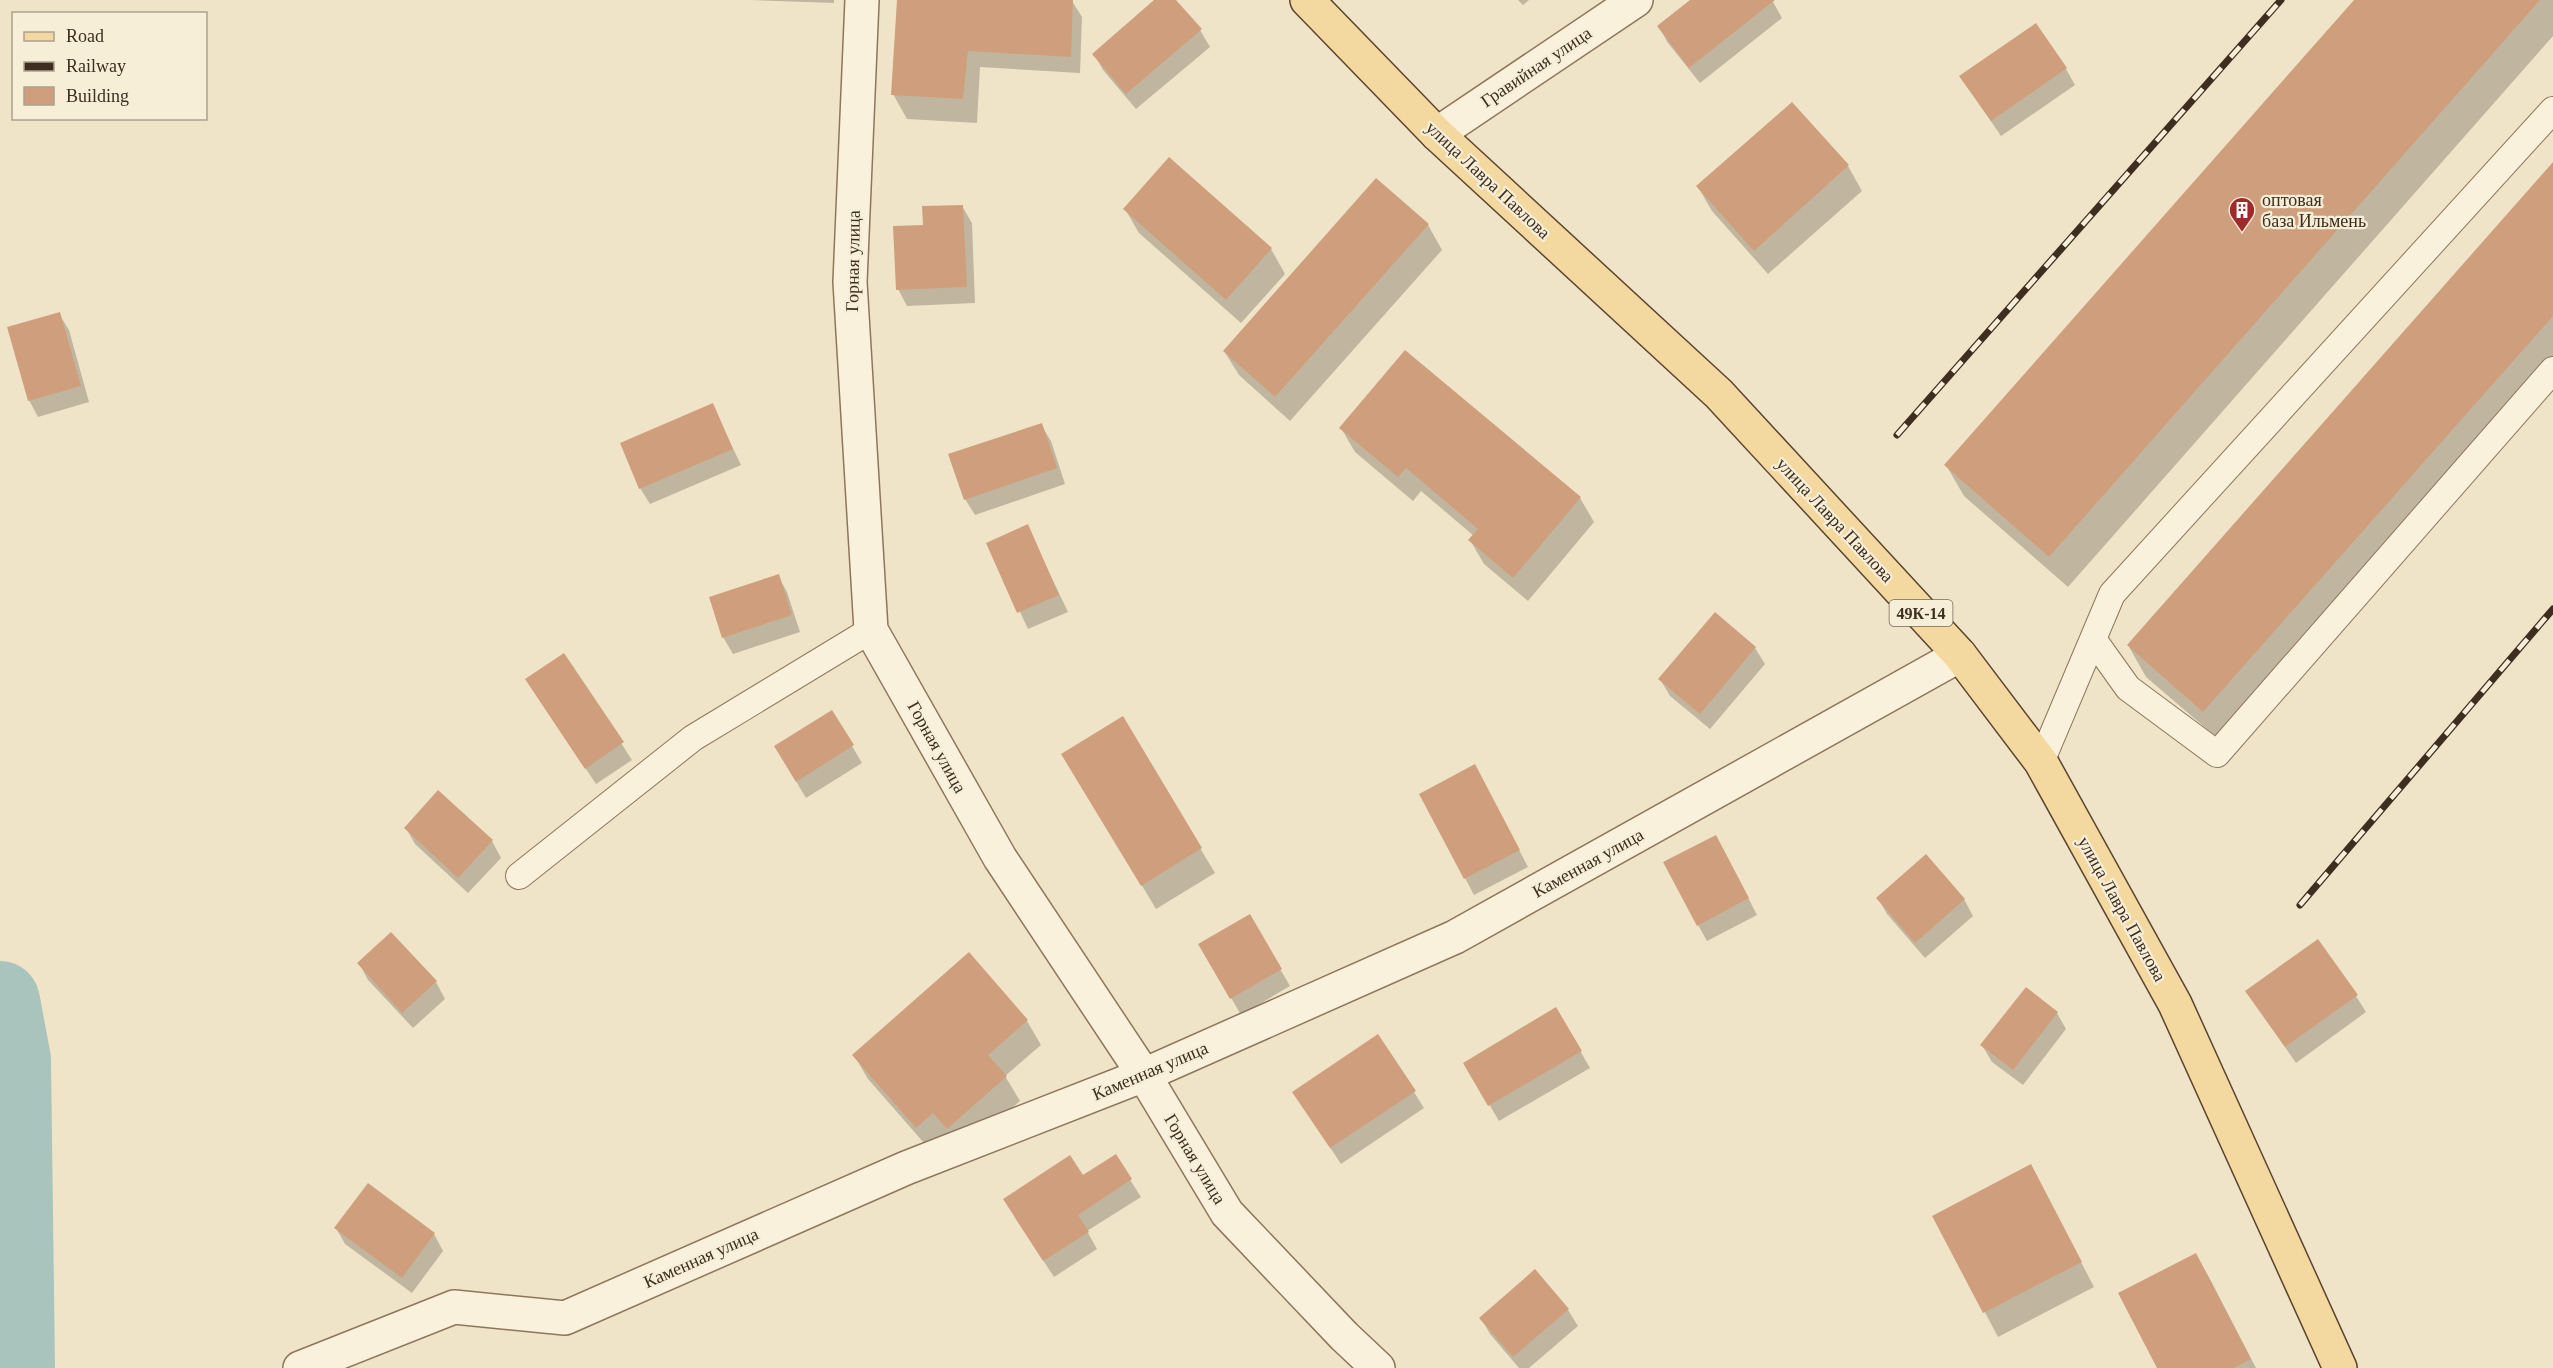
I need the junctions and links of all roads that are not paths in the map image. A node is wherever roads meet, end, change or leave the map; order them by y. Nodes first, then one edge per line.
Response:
1 (862, 0) edge
2 (1306, 0) edge
3 (1636, 0) edge
4 (2553, 110) edge
5 (1437, 134) junction
6 (2553, 370) edge
7 (871, 630) junction
8 (2093, 639) junction
9 (1960, 656) junction
10 (2042, 762) junction
11 (519, 876) dead end
12 (1144, 1075) junction
13 (300, 1368) edge
14 (1378, 1368) edge
15 (2340, 1368) edge

1 - 7 street, Горная улица
2 - 5 main road, улица Лавра Павлова / 49К-14
3 - 5 street, Гравийная улица
4 - 8 lane
5 - 9 main road, улица Лавра Павлова / 49К-14
6 - 8 lane
7 - 11 lane
7 - 12 street, Горная улица
8 - 10 lane
9 - 10 main road, улица Лавра Павлова / 49К-14
9 - 12 street, Каменная улица
10 - 15 main road, улица Лавра Павлова / 49К-14
12 - 13 street, Каменная улица
12 - 14 street, Горная улица

